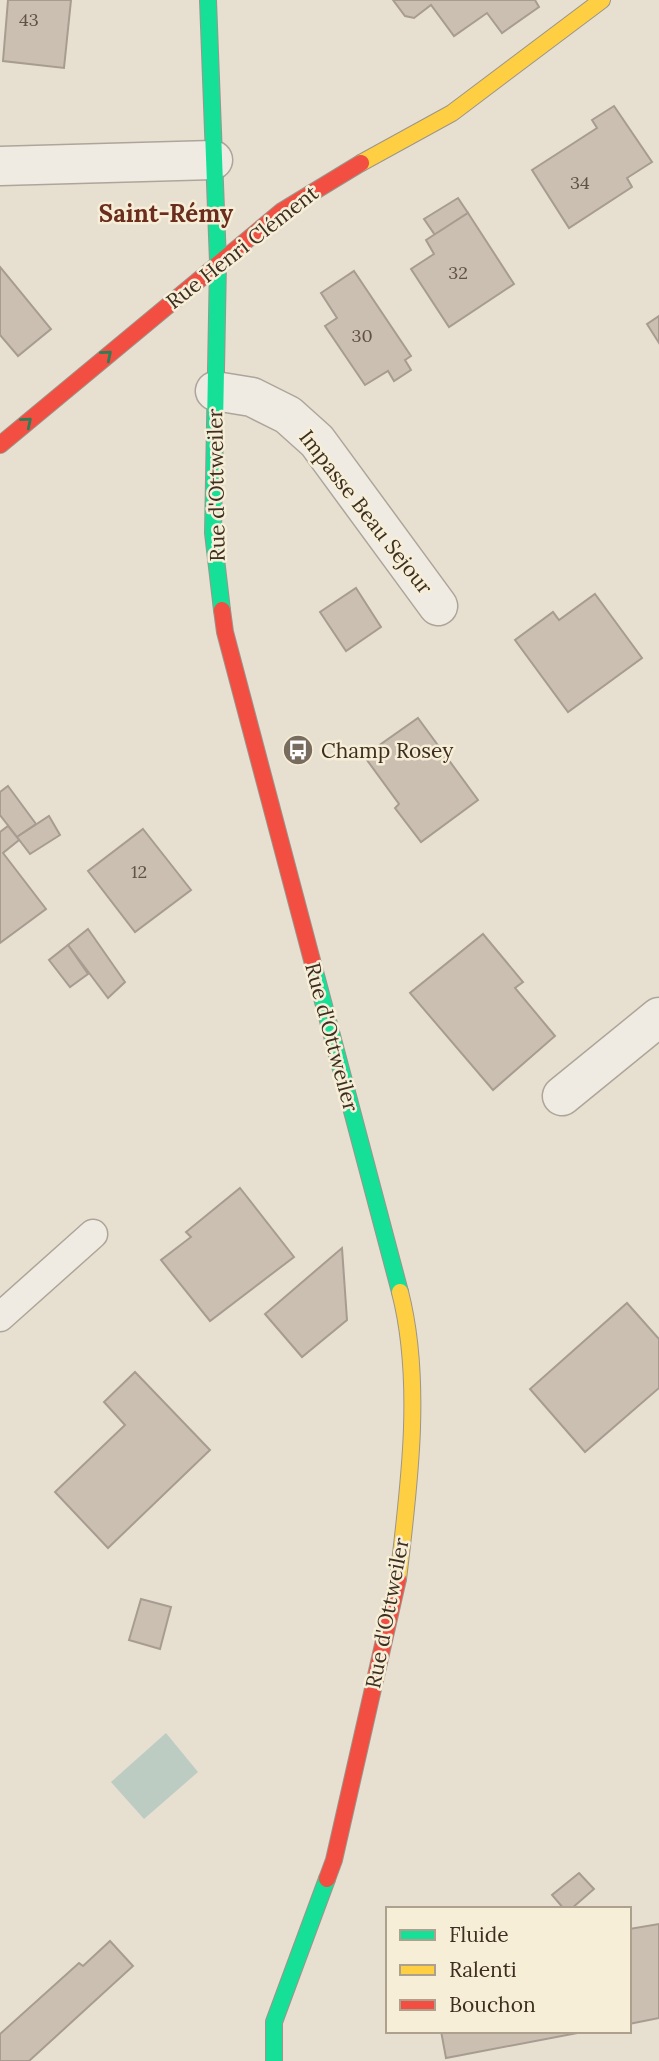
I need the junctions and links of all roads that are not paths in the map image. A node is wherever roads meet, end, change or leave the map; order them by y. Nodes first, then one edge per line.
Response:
1 (208, 0) edge
2 (602, 0) edge
3 (213, 160) junction
4 (0, 166) edge
5 (218, 262) junction
6 (215, 391) junction
7 (0, 445) edge
8 (438, 606) dead end
9 (659, 1017) edge
10 (562, 1096) dead end
11 (93, 1234) dead end
12 (0, 1317) edge
13 (274, 2061) edge

1 - 3 street, Rue d'Ottweiler
2 - 5 street, Rue Henri Clément
3 - 4 street
3 - 5 street, Rue d'Ottweiler
5 - 6 street, Rue d'Ottweiler
7 -> 5 street, Rue Henri Clément
6 - 8 street, Impasse Beau Sejour
6 - 13 street, Rue d'Ottweiler
9 - 10 street
11 - 12 lane

